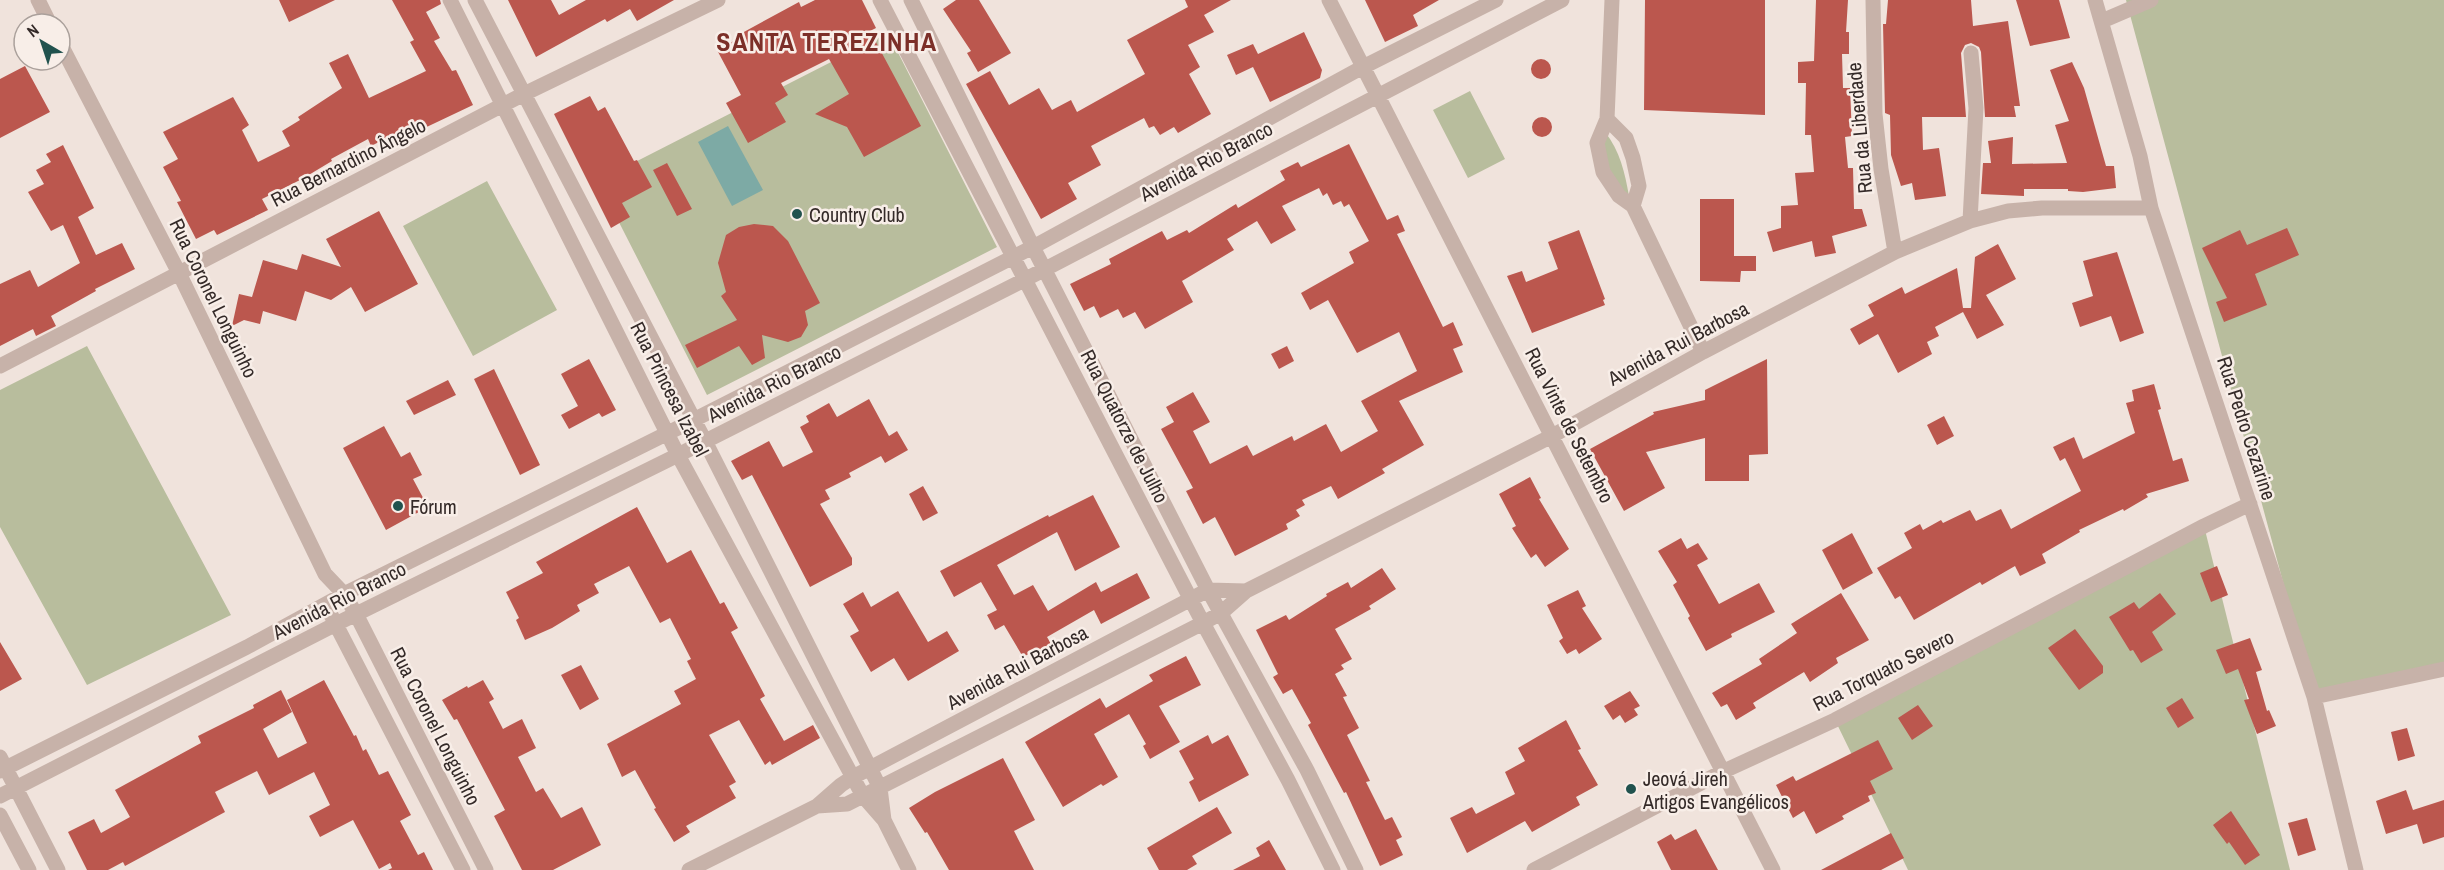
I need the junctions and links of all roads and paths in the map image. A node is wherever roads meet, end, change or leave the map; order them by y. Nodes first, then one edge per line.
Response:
1 (450, 0) edge
2 (475, 0) edge
3 (718, 0) edge
4 (880, 0) edge
5 (911, 0) edge
6 (1329, 0) edge
7 (1496, 0) edge
8 (1562, 0) edge
9 (1612, 0) edge
10 (1873, 0) edge
11 (2095, 0) edge
12 (2151, 0) edge
13 (2102, 21) junction
14 (937, 52) junction
15 (1971, 53) dead end
16 (912, 61) junction
17 (72, 66) edge
18 (1363, 67) junction
19 (524, 94) junction
20 (1376, 95) junction
21 (503, 106) junction
22 (1607, 119) junction
23 (976, 132) junction
24 (955, 143) junction
25 (1633, 206) junction
26 (2151, 208) junction
27 (1970, 221) junction
28 (1033, 247) junction
29 (1895, 252) junction
30 (1015, 256) junction
31 (1045, 269) junction
32 (179, 273) junction
33 (1026, 279) junction
34 (930, 299) junction
35 (942, 321) junction
36 (1703, 352) junction
37 (0, 366) edge
38 (774, 378) junction
39 (785, 401) junction
40 (694, 419) junction
41 (668, 433) junction
42 (1552, 436) junction
43 (705, 441) junction
44 (678, 455) junction
45 (2250, 504) junction
46 (325, 574) junction
47 (1208, 590) junction
48 (1246, 591) junction
49 (344, 594) junction
50 (1191, 599) junction
51 (326, 604) junction
52 (1221, 613) junction
53 (356, 614) junction
54 (1203, 623) junction
55 (336, 624) junction
56 (247, 646) junction
57 (257, 665) junction
58 (2444, 669) edge
59 (2314, 697) junction
60 (405, 710) junction
61 (386, 722) junction
62 (98, 723) junction
63 (109, 741) junction
64 (2, 765) edge
65 (870, 768) junction
66 (1307, 770) junction
67 (1722, 772) junction
68 (853, 777) junction
69 (1288, 780) junction
70 (15, 788) junction
71 (880, 788) junction
72 (0, 796) edge
73 (863, 796) junction
74 (817, 806) junction
75 (0, 815) edge
76 (884, 820) junction
77 (472, 842) junction
78 (453, 852) junction
79 (29, 870) edge
80 (58, 870) edge
81 (463, 870) edge
82 (486, 870) edge
83 (689, 870) edge
84 (909, 870) edge
85 (1333, 870) edge
86 (1356, 870) edge
87 (1534, 870) edge
88 (1773, 870) edge
89 (2356, 870) edge

1 - 21 street, Rua Princesa Izabel
2 - 19 street, Rua Princesa Izabel
3 - 19 street, Rua Bernardino Ângelo
4 - 16 street, Rua Quatorze de Julho
5 - 14 street, Rua Quatorze de Julho
6 - 18 street, Rua Vinte de Setembro
7 - 18 street, Avenida Rio Branco
8 - 20 street, Avenida Rio Branco
9 - 22 street
10 - 29 street, Rua da Liberdade
11 - 13 street, Rua Pedro Cezarine
12 - 13 street
13 - 26 street, Rua Pedro Cezarine
14 - 16 street
14 - 23 street, Rua Quatorze de Julho
15 - 27 street
16 - 24 street, Rua Quatorze de Julho
17 - 32 street, Rua Coronel Longuinho
18 - 20 street, Rua Vinte de Setembro
18 - 28 street, Avenida Rio Branco
19 - 21 street, Rua Bernardino Ângelo
19 - 40 street, Rua Princesa Izabel
20 - 31 street, Avenida Rio Branco
20 - 42 street, Rua Vinte de Setembro
21 - 32 street, Rua Bernardino Ângelo
21 - 41 street, Rua Princesa Izabel
22 - 25 street
22 - 25 street
23 - 24 street
23 - 28 street, Rua Quatorze de Julho
24 - 30 street, Rua Quatorze de Julho
25 - 36 street
26 - 27 street, Avenida Rui Barbosa
26 - 45 street, Rua Pedro Cezarine
27 - 29 street, Avenida Rui Barbosa
28 - 30 street, Avenida Rio Branco
28 - 31 street, Rua Quatorze de Julho
29 - 36 street, Avenida Rui Barbosa
30 - 33 street, Rua Quatorze de Julho
30 - 34 street, Avenida Rio Branco
31 - 33 street, Avenida Rio Branco
31 - 47 street, Rua Quatorze de Julho
32 - 37 street, Rua Bernardino Ângelo
32 - 46 street, Rua Coronel Longuinho
33 - 35 street, Avenida Rio Branco
33 - 50 street, Rua Quatorze de Julho
34 - 35 street
34 - 38 street, Avenida Rio Branco
35 - 39 street, Avenida Rio Branco
36 - 42 street, Avenida Rui Barbosa
38 - 39 street
38 - 40 street, Avenida Rio Branco
39 - 43 street, Avenida Rio Branco
40 - 41 street, Avenida Rio Branco
40 - 43 street, Rua Princesa Izabel
41 - 44 street, Rua Princesa Izabel
41 - 49 street, Avenida Rio Branco
42 - 48 street, Avenida Rui Barbosa
42 - 67 street, Rua Vinte de Setembro
43 - 44 street, Avenida Rio Branco
43 - 65 street, Rua Princesa Izabel
44 - 53 street, Avenida Rio Branco
44 - 68 street, Rua Princesa Izabel
45 - 59 street, Rua Pedro Cezarine
45 - 67 street, Rua Torquato Severo
46 - 49 street, Rua Coronel Longuinho
46 - 51 street, Rua Coronel Longuinho
47 - 48 street, Avenida Rui Barbosa
47 - 50 street, Avenida Rui Barbosa
47 - 52 street, Rua Quatorze de Julho
48 - 52 street, Avenida Rui Barbosa
49 - 51 street, Avenida Rio Branco
49 - 53 street, Rua Coronel Longuinho
50 - 54 street, Rua Quatorze de Julho
50 - 65 street, Avenida Rui Barbosa
51 - 55 street, Rua Coronel Longuinho
51 - 56 street, Avenida Rio Branco
52 - 54 street, Avenida Rui Barbosa
52 - 66 street, Rua Quatorze de Julho
53 - 55 street, Avenida Rio Branco
53 - 60 street, Rua Coronel Longuinho
54 - 69 street, Rua Quatorze de Julho
54 - 71 street, Avenida Rui Barbosa
55 - 57 street, Avenida Rio Branco
55 - 61 street, Rua Coronel Longuinho
56 - 57 street
56 - 62 street, Avenida Rio Branco
57 - 63 street, Avenida Rio Branco
58 - 59 street
59 - 89 street, Rua Pedro Cezarine
60 - 61 street
60 - 77 street, Rua Coronel Longuinho
61 - 78 street, Rua Coronel Longuinho
62 - 63 street
62 - 64 street, Avenida Rio Branco
63 - 70 street, Avenida Rio Branco
64 - 70 street
65 - 68 street, Avenida Rui Barbosa
65 - 71 street, Rua Princesa Izabel
66 - 69 street
66 - 86 street, Rua Quatorze de Julho
67 - 87 street, Rua Torquato Severo
67 - 88 street, Rua Vinte de Setembro
68 - 73 street, Rua Princesa Izabel
68 - 74 street, Avenida Rui Barbosa
69 - 85 street, Rua Quatorze de Julho
70 - 72 street, Avenida Rio Branco
70 - 80 street
71 - 73 street, Avenida Rui Barbosa
71 - 76 street, Rua Princesa Izabel
73 - 74 street, Avenida Rui Barbosa
73 - 76 street, Rua Princesa Izabel
74 - 83 street, Avenida Rui Barbosa
75 - 79 street
76 - 84 street, Rua Princesa Izabel
77 - 78 street
77 - 82 street, Rua Coronel Longuinho
78 - 81 street, Rua Coronel Longuinho

